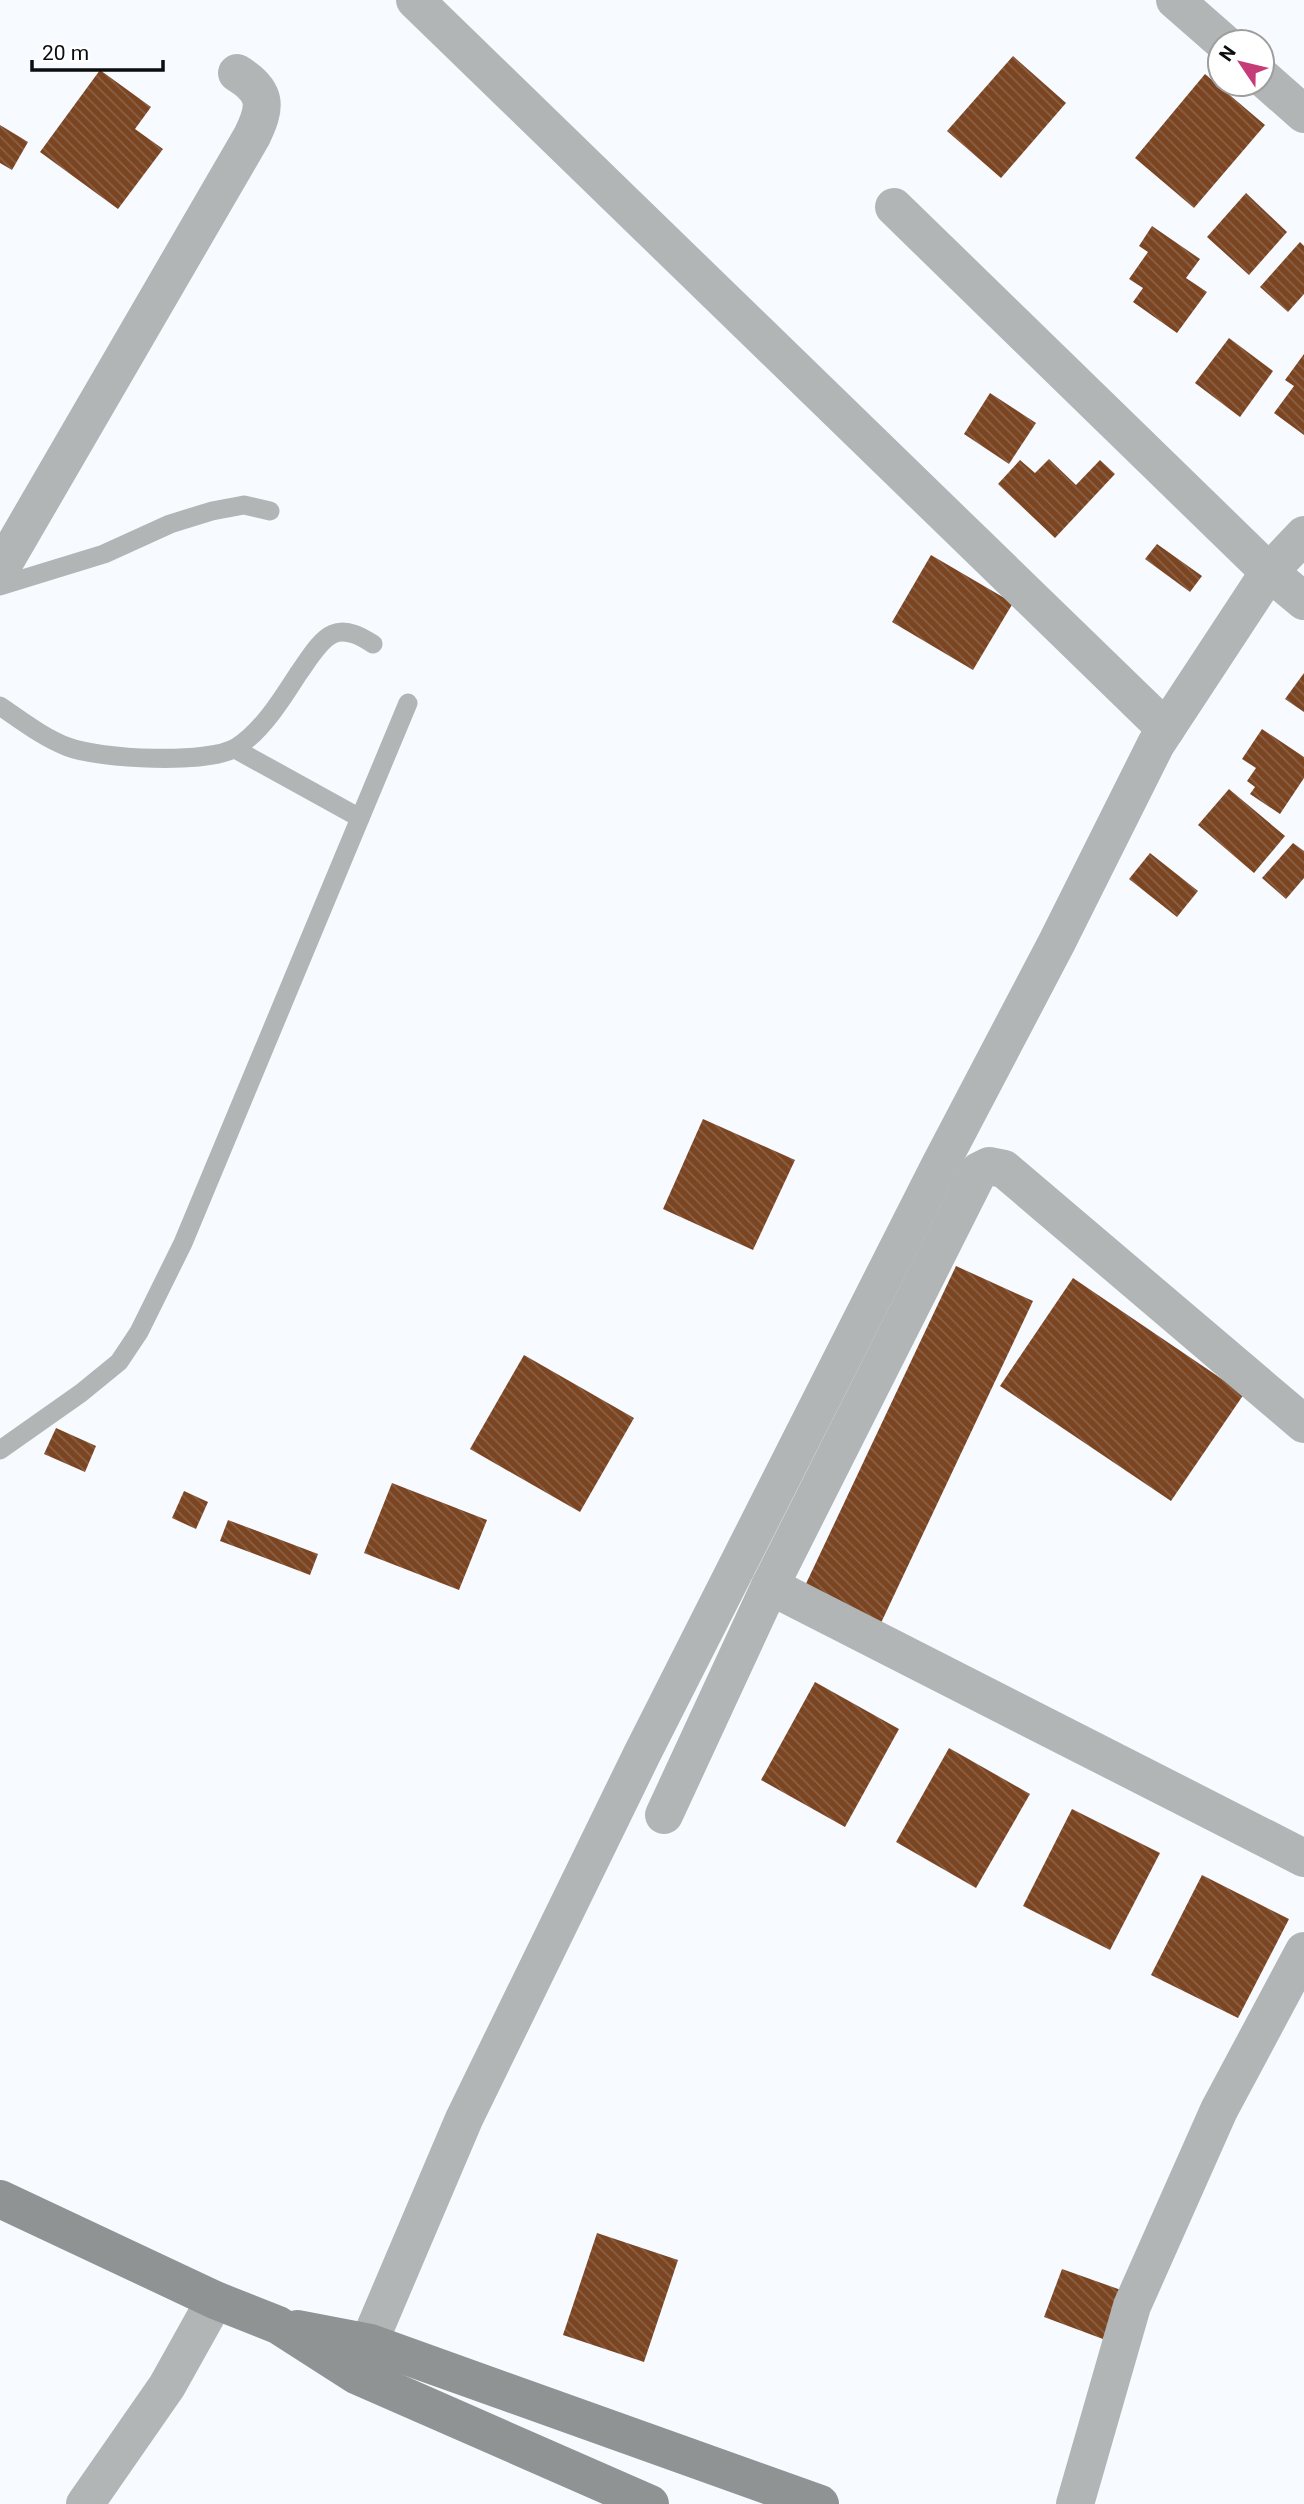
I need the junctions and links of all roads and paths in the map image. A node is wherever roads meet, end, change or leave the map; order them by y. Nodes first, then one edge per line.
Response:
1 (415, 0) edge
2 (1175, 0) edge
3 (1207, 28) edge
4 (237, 73) dead end
5 (1276, 89) edge
6 (1304, 114) edge
7 (894, 207) dead end
8 (270, 511) dead end
9 (1304, 535) edge
10 (0, 570) edge
11 (1269, 572) junction
12 (0, 586) edge
13 (1304, 601) edge
14 (373, 644) dead end
15 (408, 703) dead end
16 (0, 706) edge
17 (1166, 729) junction
18 (235, 749) junction
19 (360, 818) junction
20 (1304, 1424) edge
21 (0, 1450) edge
22 (770, 1586) junction
23 (664, 1815) dead end
24 (1304, 1858) edge
25 (1304, 1951) edge
26 (0, 2199) edge
27 (215, 2300) junction
28 (363, 2359) junction
29 (85, 2504) edge
30 (650, 2504) edge
31 (820, 2504) edge
32 (1075, 2504) edge

1 - 17 street
2 - 3 street
4 - 10 street
5 - 6 street
7 - 11 street
8 - 12 lane
9 - 11 street
11 - 13 street
11 - 17 street
14 - 18 lane
15 - 19 lane
16 - 18 lane
17 - 28 street
18 - 19 lane
19 - 21 lane
20 - 22 street
22 - 23 street
22 - 24 street
25 - 32 street
26 - 27 street
27 - 28 street
27 - 29 street
28 - 30 street
28 - 31 street

